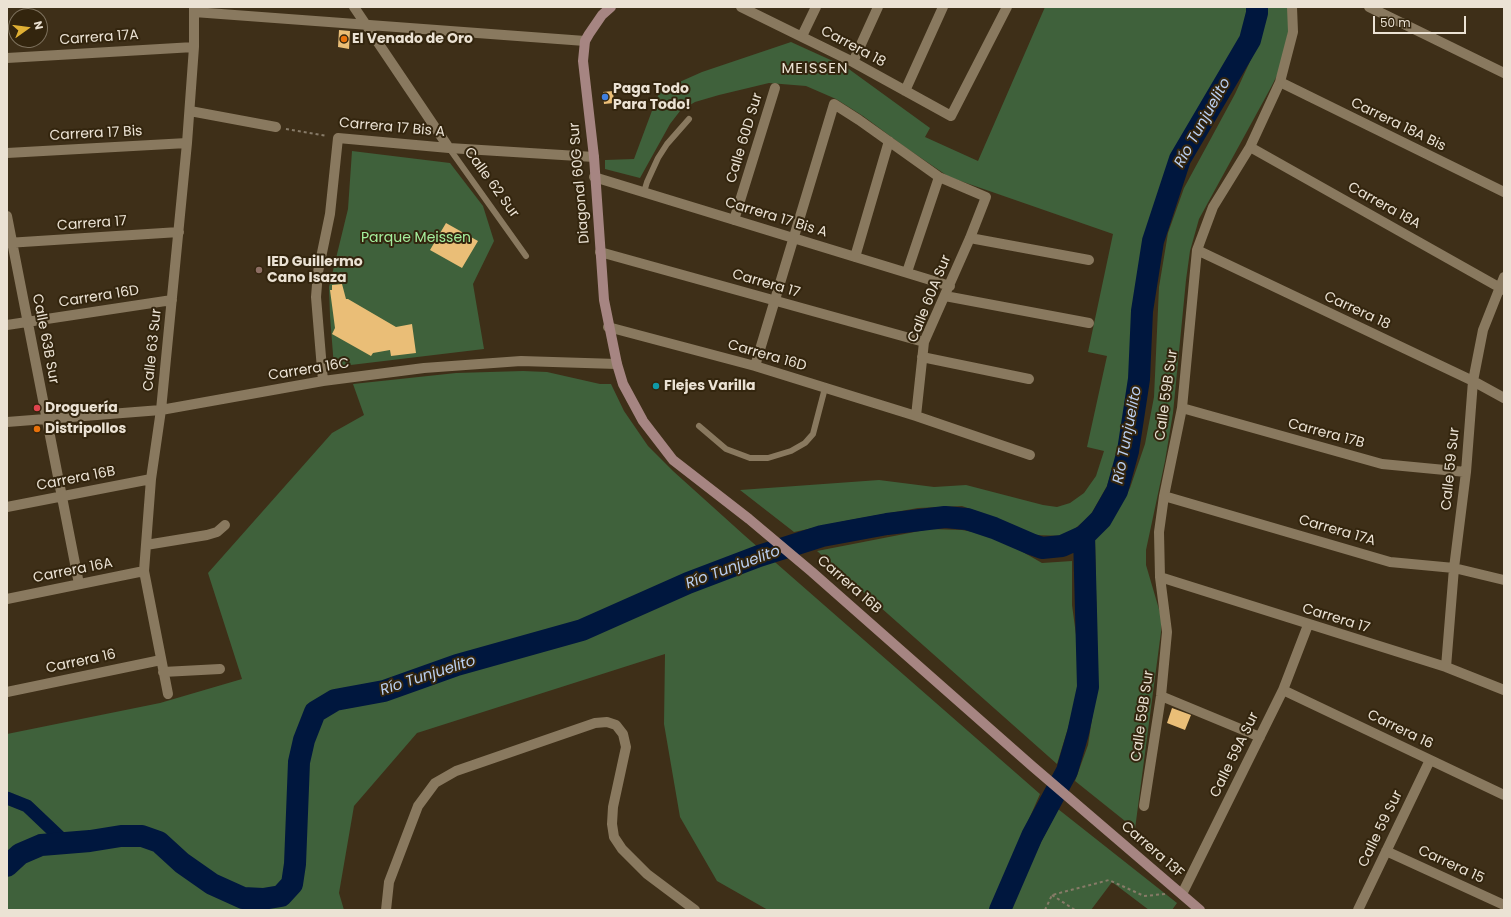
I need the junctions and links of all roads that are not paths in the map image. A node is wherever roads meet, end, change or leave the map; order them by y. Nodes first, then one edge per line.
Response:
1 (354, 7) edge
2 (611, 7) edge
3 (816, 7) edge
4 (878, 7) edge
5 (943, 7) edge
6 (1006, 7) edge
7 (1292, 7) edge
8 (1369, 7) edge
9 (746, 8) edge
10 (194, 9) edge
11 (367, 25) junction
12 (802, 36) junction
13 (585, 41) junction
14 (194, 47) junction
15 (7, 58) edge
16 (853, 62) junction
17 (1504, 73) edge
18 (1280, 82) junction
19 (775, 88) dead end
20 (905, 91) junction
21 (190, 111) junction
22 (689, 119) dead end
23 (276, 127) road end
24 (889, 141) junction
25 (187, 143) junction
26 (449, 148) junction
27 (1250, 148) junction
28 (7, 153) edge
29 (594, 157) junction
30 (594, 177) junction
31 (939, 177) junction
32 (644, 192) junction
33 (1504, 192) edge
34 (7, 216) edge
35 (734, 220) junction
36 (179, 232) junction
37 (794, 238) junction
38 (970, 238) junction
39 (10, 243) edge
40 (1197, 250) junction
41 (600, 252) junction
42 (526, 256) dead end
43 (855, 258) junction
44 (1089, 260) dead end
45 (907, 272) junction
46 (1504, 277) edge
47 (950, 286) junction
48 (1502, 288) edge
49 (945, 296) junction
50 (172, 300) junction
51 (774, 301) junction
52 (28, 322) junction
53 (1089, 323) dead end
54 (7, 326) edge
55 (608, 327) junction
56 (924, 342) junction
57 (922, 357) junction
58 (617, 364) junction
59 (755, 366) junction
60 (1029, 379) dead end
61 (323, 381) junction
62 (1473, 381) junction
63 (825, 388) junction
64 (1504, 398) edge
65 (1182, 408) junction
66 (161, 410) junction
67 (916, 416) junction
68 (46, 419) junction
69 (7, 422) edge
70 (699, 426) dead end
71 (1030, 455) dead end
72 (1466, 472) junction
73 (151, 479) junction
74 (1164, 496) junction
75 (61, 497) junction
76 (7, 507) edge
77 (225, 525) dead end
78 (146, 545) junction
79 (1454, 568) junction
80 (144, 571) junction
81 (1160, 577) junction
82 (1504, 580) edge
83 (78, 584) junction
84 (7, 599) edge
85 (1308, 625) junction
86 (161, 660) junction
87 (1446, 668) junction
88 (220, 669) dead end
89 (163, 672) junction
90 (1503, 687) edge
91 (1283, 690) junction
92 (7, 692) edge
93 (168, 694) dead end
94 (1161, 696) junction
95 (1260, 737) junction
96 (1430, 760) junction
97 (1504, 796) edge
98 (1144, 806) dead end
99 (1085, 810) joint
100 (1386, 851) junction
101 (1182, 894) junction
102 (1504, 905) edge
103 (386, 910) edge
104 (696, 910) edge
105 (1200, 910) edge
106 (1358, 910) edge

1 - 11 street, Calle 62 Sur
2 - 13 street, Diagonal 60G Sur
3 - 12 street
4 - 16 street
5 - 20 street
6 - 20 street, Carrera 18
7 - 18 street, Calle 59B Sur
8 - 17 street
9 - 12 street, Carrera 18
10 - 11 street
10 - 14 street, Calle 63 Sur
11 - 13 street
11 - 26 street, Calle 62 Sur
12 - 16 street, Carrera 18
13 - 29 street, Diagonal 60G Sur
14 - 15 street, Carrera 17A
14 - 21 street, Calle 63 Sur
16 - 20 street, Carrera 18
18 - 27 street, Calle 59B Sur
18 - 33 street, Carrera 18A Bis
19 - 35 street, Calle 60D Sur
21 - 23 street
21 - 25 street, Calle 63 Sur
22 - 32 lane
24 - 31 street
24 - 37 street
24 - 43 street
25 - 28 street, Carrera 17 Bis
25 - 36 street, Calle 63 Sur
26 - 29 street, Carrera 17 Bis A
26 - 42 lane, Calle 62 Sur
26 - 61 street, Carrera 17 Bis A
27 - 40 street, Calle 59B Sur
27 - 48 street, Carrera 18A
29 - 30 street, Diagonal 60G Sur
30 - 32 street, Carrera 17 Bis A
30 - 41 street, Diagonal 60G Sur
31 - 38 street, Calle 60A Sur
31 - 45 street
32 - 35 street, Carrera 17 Bis A
34 - 39 street, Calle 63B Sur
35 - 37 street, Carrera 17 Bis A
36 - 39 street, Carrera 17
36 - 50 street, Calle 63 Sur
37 - 43 street, Carrera 17 Bis A
37 - 51 street
38 - 44 street
38 - 47 street, Calle 60A Sur
39 - 52 street, Calle 63B Sur
40 - 62 street, Carrera 18
40 - 65 street, Calle 59B Sur
41 - 51 street, Carrera 17
41 - 55 street, Diagonal 60G Sur
43 - 45 street, Carrera 17 Bis A
45 - 47 street, Carrera 17 Bis A
46 - 48 street, Calle 59 Sur
47 - 49 street, Calle 60A Sur
48 - 62 street, Calle 59 Sur
49 - 53 street
49 - 56 street, Calle 60A Sur
50 - 52 street, Carrera 16D
50 - 66 street, Calle 63 Sur
51 - 56 street, Carrera 17
51 - 59 street
52 - 54 street, Carrera 16D
52 - 68 street, Calle 63B Sur
55 - 58 street, Diagonal 60G Sur
55 - 59 street, Carrera 16D
56 - 57 street, Calle 60A Sur
57 - 60 street
57 - 67 street, Calle 60A Sur
58 - 61 street, Carrera 16C
58 - 99 street, Carrera 16B
59 - 63 street, Carrera 16D
61 - 66 street, Carrera 16C
62 - 64 street, Carrera 18
62 - 72 street, Calle 59 Sur
63 - 67 street, Carrera 16D
63 - 70 lane
65 - 72 street, Carrera 17B
65 - 74 street, Calle 59B Sur
66 - 68 street, Carrera 16C
66 - 73 street, Calle 63 Sur
67 - 71 street
68 - 69 street, Carrera 16C
68 - 75 street, Calle 63B Sur
72 - 79 street, Calle 59 Sur
73 - 75 street, Carrera 16B
73 - 78 street, Calle 63 Sur
74 - 79 street, Carrera 17A
74 - 81 street, Calle 59B Sur
75 - 76 street, Carrera 16B
75 - 83 street, Calle 63B Sur
77 - 78 street
78 - 80 street, Calle 63 Sur
79 - 82 street, Carrera 17A
79 - 87 street, Calle 59 Sur
80 - 83 street, Carrera 16A
80 - 86 street, Calle 63 Sur
81 - 85 street, Carrera 17
81 - 94 street, Calle 59B Sur
83 - 84 street, Carrera 16A
85 - 87 street, Carrera 17
85 - 91 street, Calle 59A Sur
86 - 89 street, Calle 63 Sur
86 - 92 street, Carrera 16
87 - 90 street, Carrera 17
88 - 89 street
89 - 93 street, Calle 63 Sur
91 - 95 street, Calle 59A Sur
91 - 96 street, Carrera 16
94 - 95 street
94 - 98 street, Calle 59B Sur
95 - 101 street, Calle 59A Sur
96 - 97 street, Carrera 16
96 - 100 street, Calle 59 Sur
99 - 101 street, Carrera 13F
100 - 102 street, Carrera 15
100 - 106 street, Calle 59 Sur
101 - 105 street, Carrera 13F
103 - 104 street

